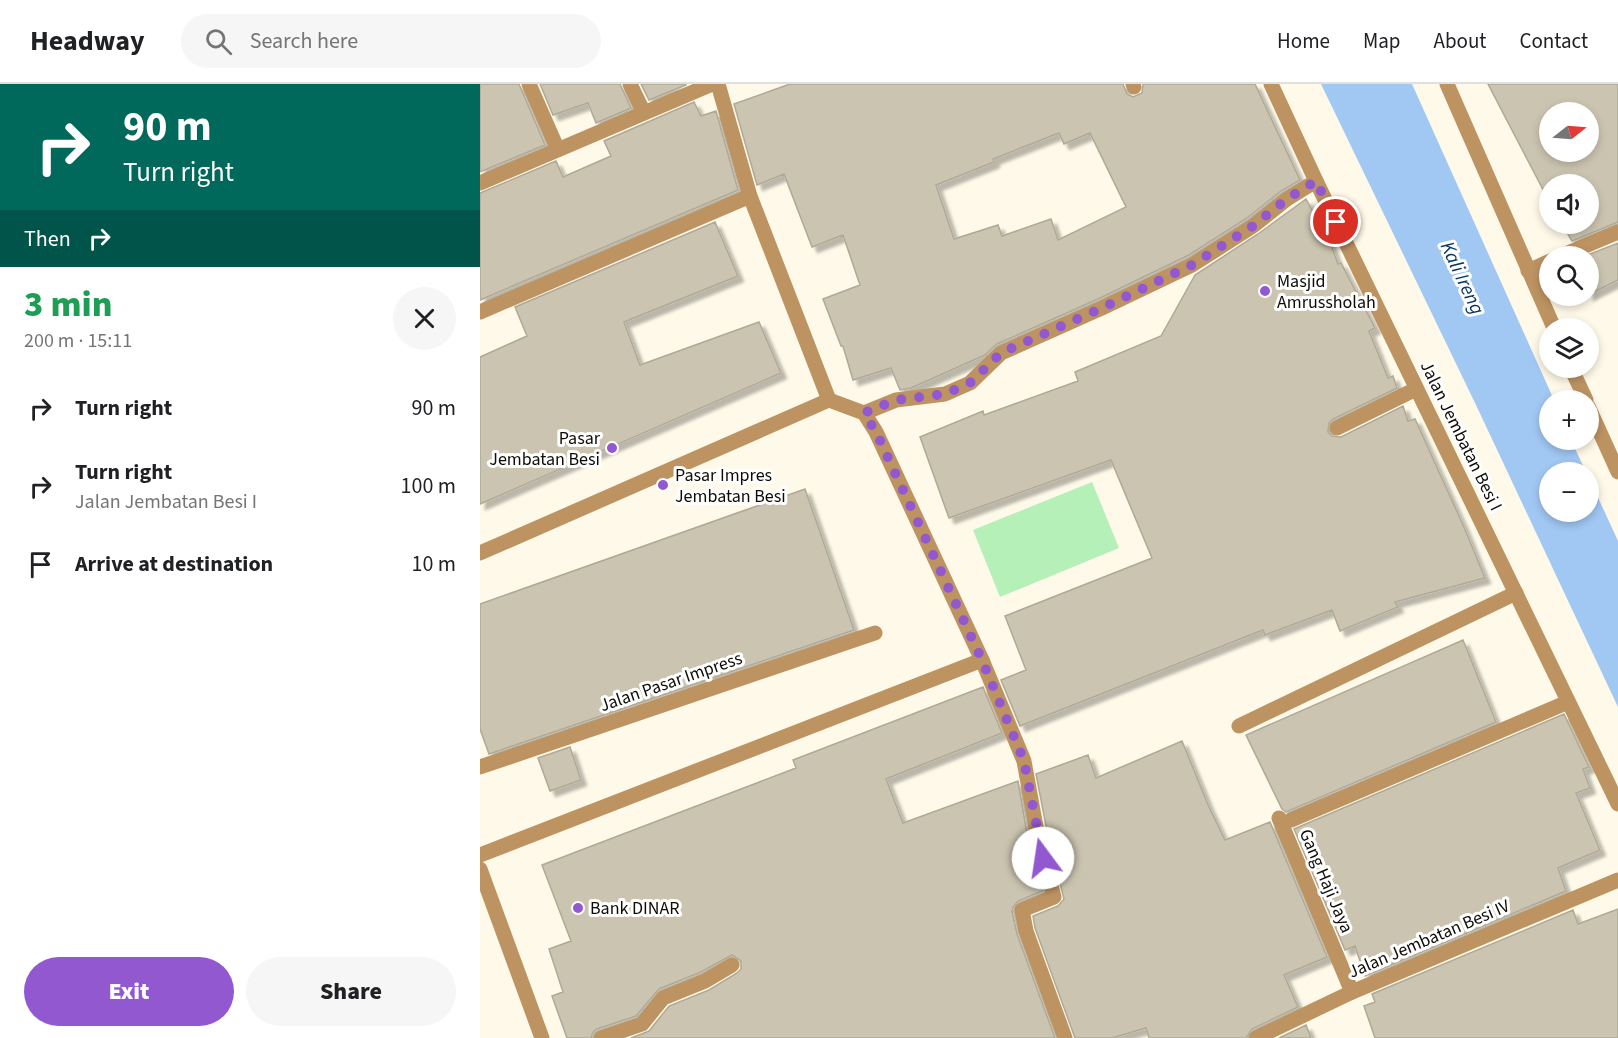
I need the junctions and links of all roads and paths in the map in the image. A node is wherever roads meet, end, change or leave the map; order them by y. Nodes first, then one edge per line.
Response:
1 (529, 84) edge
2 (630, 84) edge
3 (712, 84) edge
4 (718, 84) edge
5 (1271, 84) edge
6 (1447, 84) edge
7 (644, 113) junction
8 (558, 150) junction
9 (1316, 181) junction
10 (480, 183) edge
11 (750, 196) junction
12 (1618, 231) edge
13 (1584, 246) edge
14 (1539, 266) edge
15 (1528, 271) junction
16 (480, 312) edge
17 (1549, 318) edge
18 (1416, 389) junction
19 (829, 400) junction
20 (864, 413) junction
21 (1337, 428) dead end
22 (1599, 430) edge
23 (1618, 472) edge
24 (480, 553) edge
25 (1516, 593) junction
26 (874, 633) dead end
27 (982, 660) junction
28 (1568, 702) junction
29 (1239, 726) dead end
30 (480, 767) edge
31 (1618, 804) edge
32 (480, 855) edge
33 (480, 869) edge
34 (1618, 880) edge
35 (732, 965) dead end
36 (1352, 992) junction
37 (542, 1038) edge
38 (601, 1038) edge
39 (1065, 1038) edge
40 (1256, 1038) edge

1 - 8 street
2 - 7 street
3 - 7 street
4 - 11 street
5 - 9 street, Jalan Jembatan Besi I
6 - 15 street
7 - 8 street
8 - 10 street
9 - 18 street, Jalan Jembatan Besi I
9 - 20 street
11 - 16 street
11 - 19 street
12 - 13 street
14 - 15 street
15 - 17 street
18 - 21 street
18 - 25 street, Jalan Jembatan Besi I
19 - 20 street
19 - 24 street
20 - 27 street
22 - 23 street
25 - 28 street, Jalan Jembatan Besi I
25 - 29 street
26 - 30 street, Jalan Pasar Impress
27 - 32 street
27 - 39 street
28 - 31 street, Jalan Jembatan Besi I
28 - 36 street, Gang Haji Jaya
33 - 37 street
34 - 36 street, Jalan Jembatan Besi IV
35 - 38 street
36 - 40 street, Jalan Jembatan Besi IV

